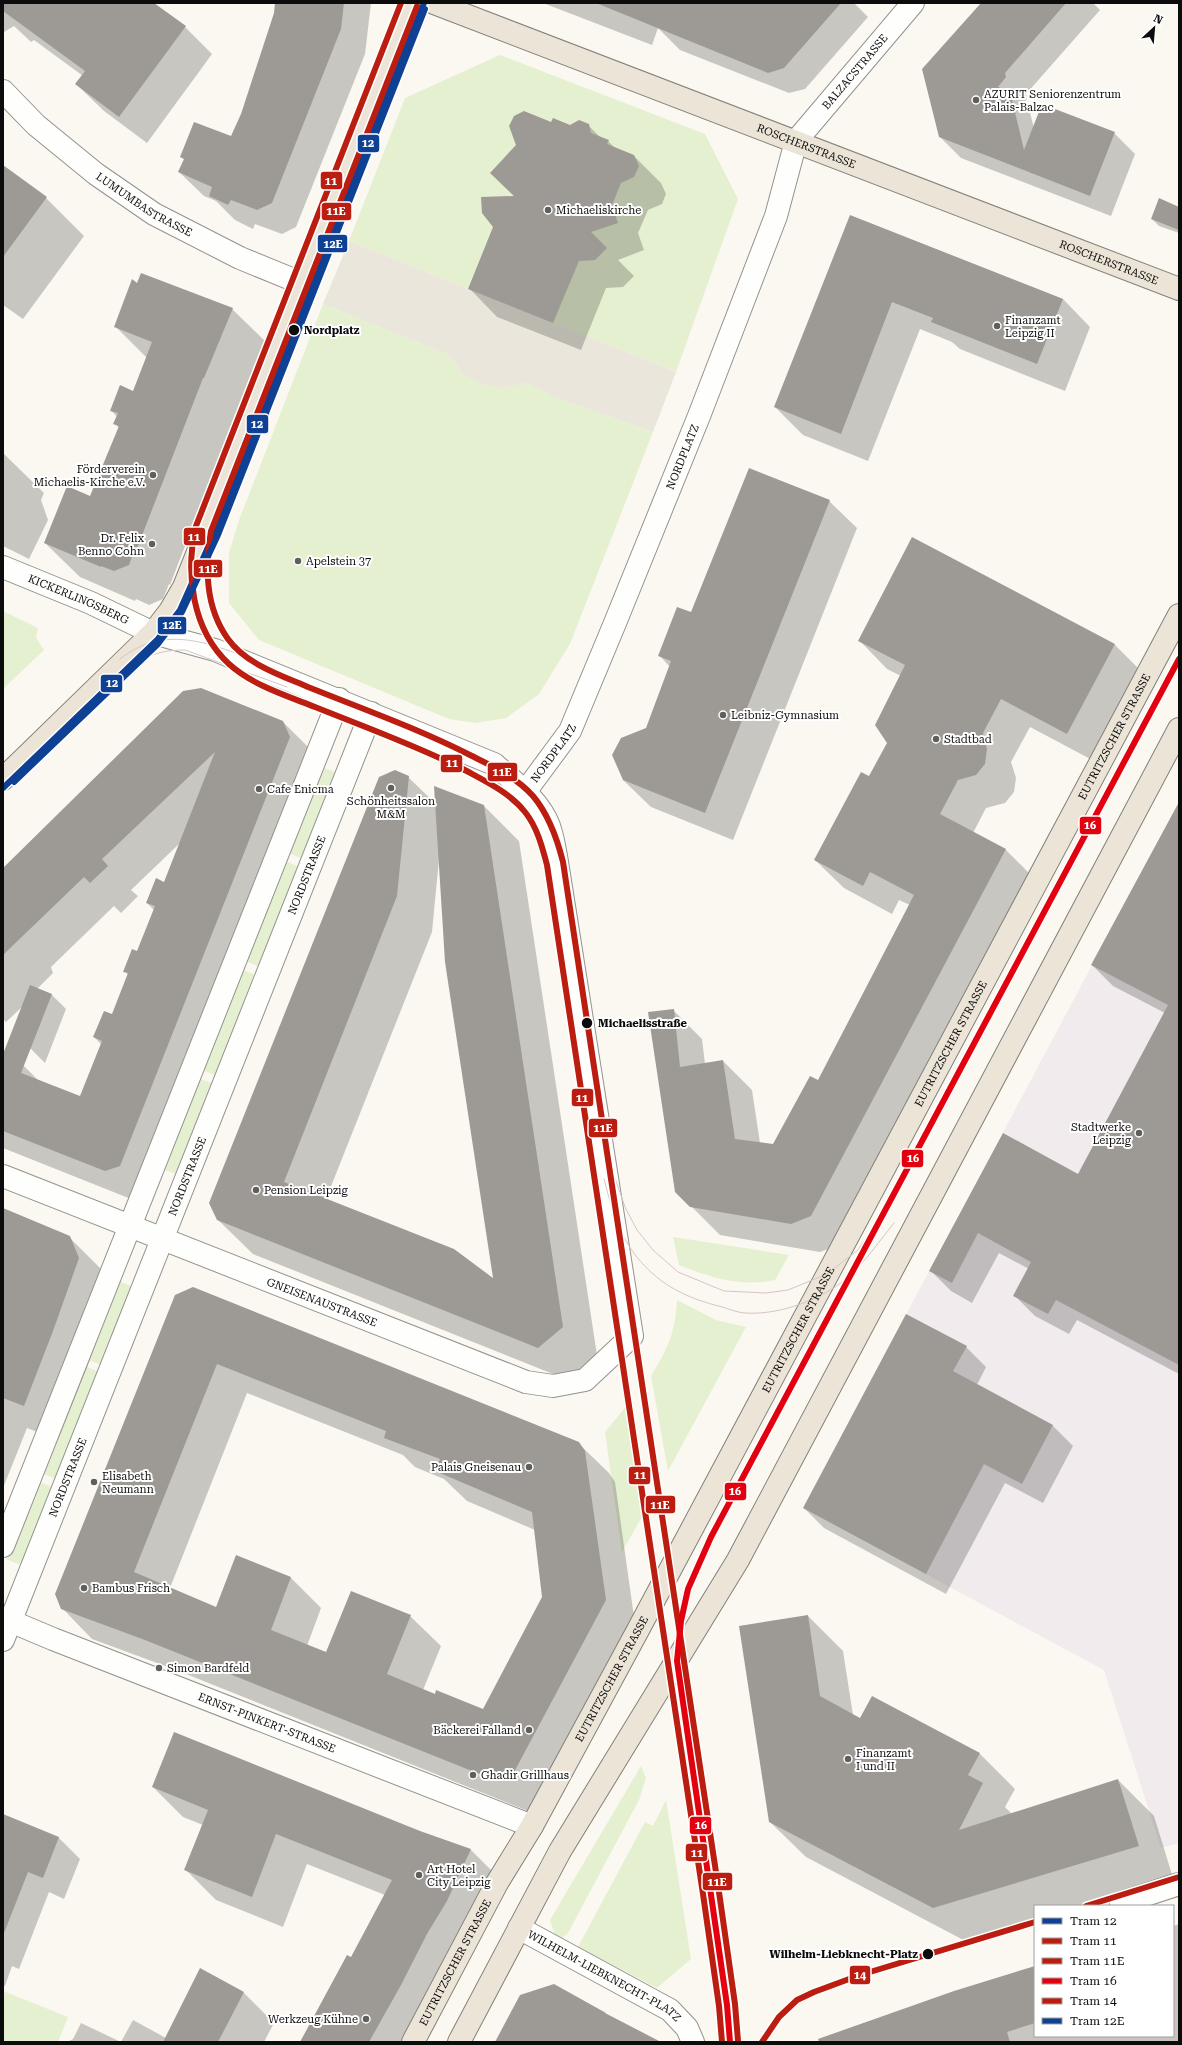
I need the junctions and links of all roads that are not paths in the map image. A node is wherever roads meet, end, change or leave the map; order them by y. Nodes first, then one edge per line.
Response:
1 (417, 3) edge
2 (434, 3) edge
3 (914, 3) edge
4 (3, 91) edge
5 (796, 141) junction
6 (306, 285) junction
7 (1179, 289) edge
8 (3, 567) edge
9 (1179, 615) edge
10 (153, 633) junction
11 (339, 699) junction
12 (371, 712) junction
13 (1179, 729) edge
14 (3, 779) edge
15 (525, 792) junction
16 (3, 1176) edge
17 (130, 1226) junction
18 (162, 1239) junction
19 (3, 1546) edge
20 (6, 1626) edge
21 (532, 1826) junction
22 (1179, 1884) edge
23 (1121, 1903) dead end
24 (519, 1928) junction
25 (690, 2035) edge
26 (413, 2042) edge
27 (459, 2042) edge

1 - 6 main road
2 - 5 main road, ROSCHERSTRASSE
3 - 5 street, BALZACSTRASSE
4 - 6 street, LUMUMBASTRASSE
5 - 7 main road, ROSCHERSTRASSE
5 - 15 street, NORDPLATZ
6 - 10 main road
8 - 10 street, KICKERLINGSBERG
9 - 21 main road, EUTRITZSCHER STRASSE
10 - 11 street, NORDPLATZ
10 - 14 main road
11 - 12 street, NORDPLATZ
11 - 17 street
12 - 15 street, NORDPLATZ
12 - 18 street, NORDSTRASSE
13 - 24 main road
15 - 18 street, GNEISENAUSTRASSE
16 - 17 street, GNEISENAUSTRASSE
17 - 18 street, GNEISENAUSTRASSE
17 - 19 street
18 - 20 street, NORDSTRASSE
20 - 21 street, ERNST-PINKERT-STRASSE
21 - 26 main road, EUTRITZSCHER STRASSE
22 - 23 street
24 - 25 street, WILHELM-LIEBKNECHT-PLATZ
24 - 27 main road

